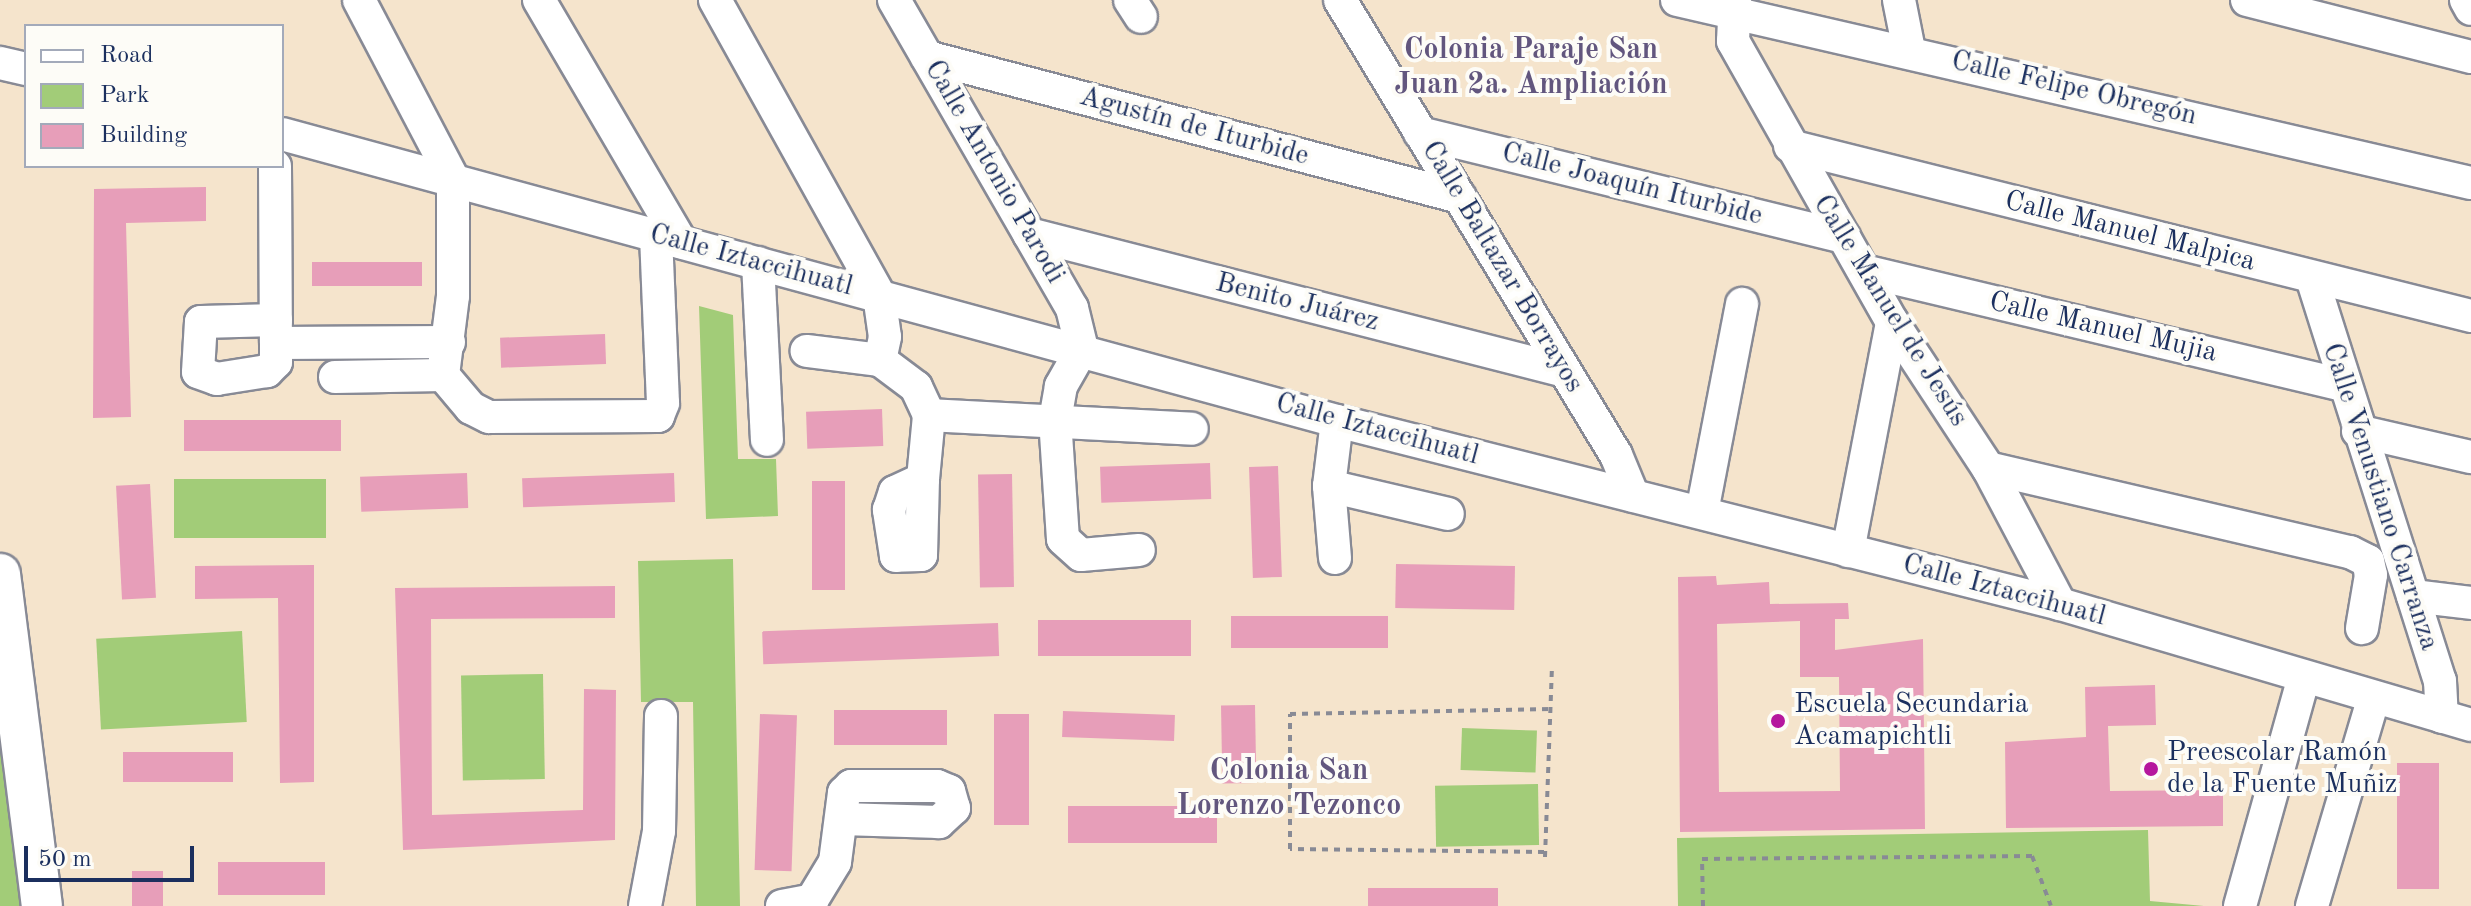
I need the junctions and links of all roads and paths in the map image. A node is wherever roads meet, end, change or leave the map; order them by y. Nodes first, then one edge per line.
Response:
1 (359, 0) edge
2 (539, 0) edge
3 (715, 0) edge
4 (894, 0) edge
5 (1340, 0) edge
6 (1677, 0) edge
7 (1899, 0) edge
8 (2247, 0) edge
9 (2466, 0) edge
10 (1734, 7) edge
11 (2471, 9) edge
12 (1909, 50) junction
13 (927, 57) junction
14 (2471, 57) edge
15 (1420, 133) junction
16 (284, 135) edge
17 (1790, 146) junction
18 (275, 168) edge
19 (453, 179) junction
20 (2471, 183) edge
21 (1460, 197) junction
22 (1029, 234) junction
23 (1844, 237) junction
24 (668, 239) junction
25 (758, 263) junction
26 (1864, 271) junction
27 (2312, 278) junction
28 (879, 295) junction
29 (1742, 304) dead end
30 (2471, 316) edge
31 (1892, 322) junction
32 (449, 342) junction
33 (1082, 349) junction
34 (807, 351) dead end
35 (880, 360) junction
36 (1565, 371) junction
37 (443, 375) junction
38 (335, 377) dead end
39 (2343, 385) junction
40 (929, 415) junction
41 (1055, 419) junction
42 (1337, 421) junction
43 (1192, 429) dead end
44 (2358, 431) junction
45 (767, 440) dead end
46 (2471, 457) edge
47 (1988, 468) junction
48 (923, 479) dead end
49 (1329, 486) junction
50 (1633, 496) junction
51 (1702, 512) junction
52 (1448, 514) dead end
53 (1139, 550) dead end
54 (1848, 551) junction
55 (1335, 558) dead end
56 (0, 574) edge
57 (2413, 596) junction
58 (2471, 603) edge
59 (2060, 604) junction
60 (2362, 628) dead end
61 (1552, 669) dead end
62 (2304, 677) junction
63 (2374, 697) junction
64 (1551, 709) junction
65 (661, 716) dead end
66 (2456, 721) edge
67 (842, 819) dead end
68 (802, 904) edge
69 (42, 906) edge
70 (645, 906) edge
71 (1703, 906) edge
72 (2051, 906) edge
73 (2240, 906) edge
74 (2312, 906) edge

1 - 19 street
2 - 24 street
3 - 28 street
4 - 13 street, Calle Antonio Parodi
5 - 15 street, Calle Baltazar Borrayos
6 - 10 street, Calle Felipe Obregón
7 - 12 street
8 - 14 street
9 - 11 street
10 - 12 street, Calle Felipe Obregón
10 - 17 street, Calle Manuel de Jesús
12 - 20 street, Calle Felipe Obregón
13 - 21 street, Agustín de Iturbide
13 - 22 street, Calle Antonio Parodi
15 - 21 street, Calle Baltazar Borrayos
15 - 23 street, Calle Joaquín Iturbide
16 - 19 street, Calle Iztaccihuatl
17 - 23 street, Calle Manuel de Jesús
17 - 27 street, Calle Manuel Malpica
18 - 32 street
19 - 24 street, Calle Iztaccihuatl
19 - 32 street
21 - 36 street, Calle Baltazar Borrayos
22 - 33 street, Calle Antonio Parodi
22 - 36 street, Benito Juárez
23 - 26 street, Calle Manuel de Jesús
24 - 25 street, Calle Iztaccihuatl
24 - 37 street
25 - 28 street, Calle Iztaccihuatl
25 - 45 street
26 - 31 street, Calle Manuel de Jesús
26 - 39 street, Calle Manuel Mujia
27 - 30 street, Calle Manuel Malpica
27 - 39 street, Calle Venustiano Carranza
28 - 33 street, Calle Iztaccihuatl
28 - 35 street
29 - 51 street
31 - 47 street, Calle Manuel de Jesús
31 - 54 street
32 - 37 street
33 - 41 street
33 - 42 street, Calle Iztaccihuatl
34 - 35 street
35 - 40 street
36 - 50 street, Calle Baltazar Borrayos
37 - 38 street
39 - 44 street, Calle Venustiano Carranza
40 - 41 street
40 - 48 street
41 - 43 street
41 - 53 street
42 - 49 street
42 - 50 street, Calle Iztaccihuatl
44 - 46 street
44 - 57 street, Calle Venustiano Carranza
47 - 59 street, Calle Manuel de Jesús
47 - 60 street
49 - 52 street
49 - 55 street
50 - 51 street, Calle Iztaccihuatl
51 - 54 street, Calle Iztaccihuatl
54 - 59 street, Calle Iztaccihuatl
56 - 69 main road
57 - 58 street
57 - 66 street, Calle Venustiano Carranza
59 - 62 street, Calle Iztaccihuatl
61 - 64 path
62 - 63 street, Calle Iztaccihuatl
62 - 73 street
63 - 66 street, Calle Iztaccihuatl
63 - 74 street
64 - 64 path
65 - 70 street
67 - 68 street
71 - 72 path

